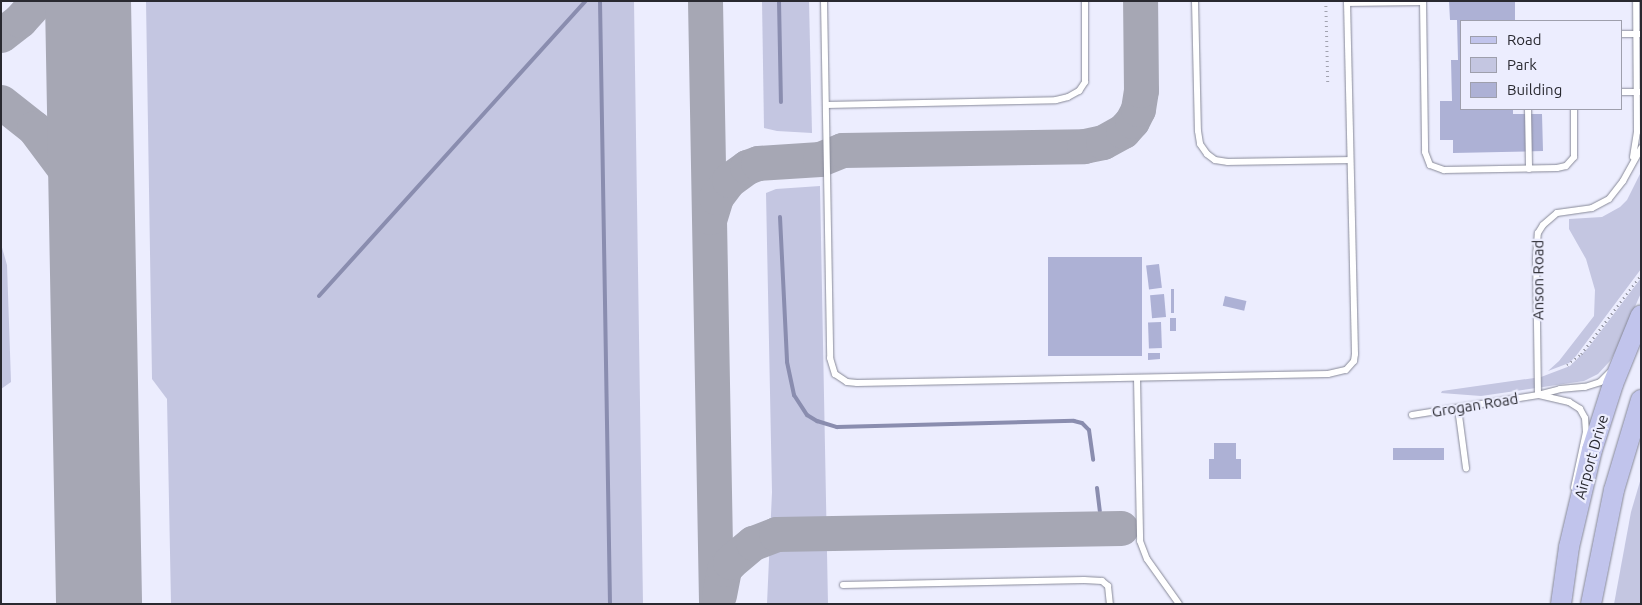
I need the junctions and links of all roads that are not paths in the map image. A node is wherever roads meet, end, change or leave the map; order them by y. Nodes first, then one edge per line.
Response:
1 (824, 1) edge
2 (1085, 1) edge
3 (1195, 1) edge
4 (1636, 1) edge
5 (1347, 2) edge
6 (1423, 2) edge
7 (1622, 34) edge
8 (1638, 34) edge
9 (1622, 92) edge
10 (1638, 92) edge
11 (826, 105) junction
12 (1528, 110) edge
13 (1574, 110) edge
14 (1641, 148) edge
15 (1350, 160) junction
16 (1633, 161) junction
17 (1529, 168) junction
18 (1641, 315) edge
19 (1627, 347) junction
20 (1137, 378) junction
21 (1538, 395) junction
22 (1641, 400) edge
23 (1458, 408) junction
24 (1412, 415) dead end
25 (1466, 468) dead end
26 (1569, 547) junction
27 (842, 585) dead end
28 (1110, 604) edge
29 (1180, 604) edge
30 (1561, 604) edge
31 (1591, 604) edge

1 - 11 lane
2 - 11 lane
3 - 15 lane
4 - 8 lane, Anson Road
5 - 6 lane
5 - 15 lane
6 - 17 lane
7 - 8 lane
8 - 10 lane, Anson Road
9 - 10 lane
10 - 16 lane, Anson Road
11 - 20 lane
12 - 17 lane
13 - 17 lane
14 - 16 lane, Anson Road
15 - 20 lane
16 - 21 lane, Anson Road
18 - 19 main road, Airport Drive
19 - 21 lane, Grogan Road
19 - 26 main road, Airport Drive
20 - 29 lane
21 - 23 lane, Grogan Road
21 - 26 lane, Grogan Road
22 - 31 main road, Airport Drive
23 - 24 lane, Grogan Road
23 - 25 lane
26 - 30 main road, Airport Drive
27 - 28 lane

